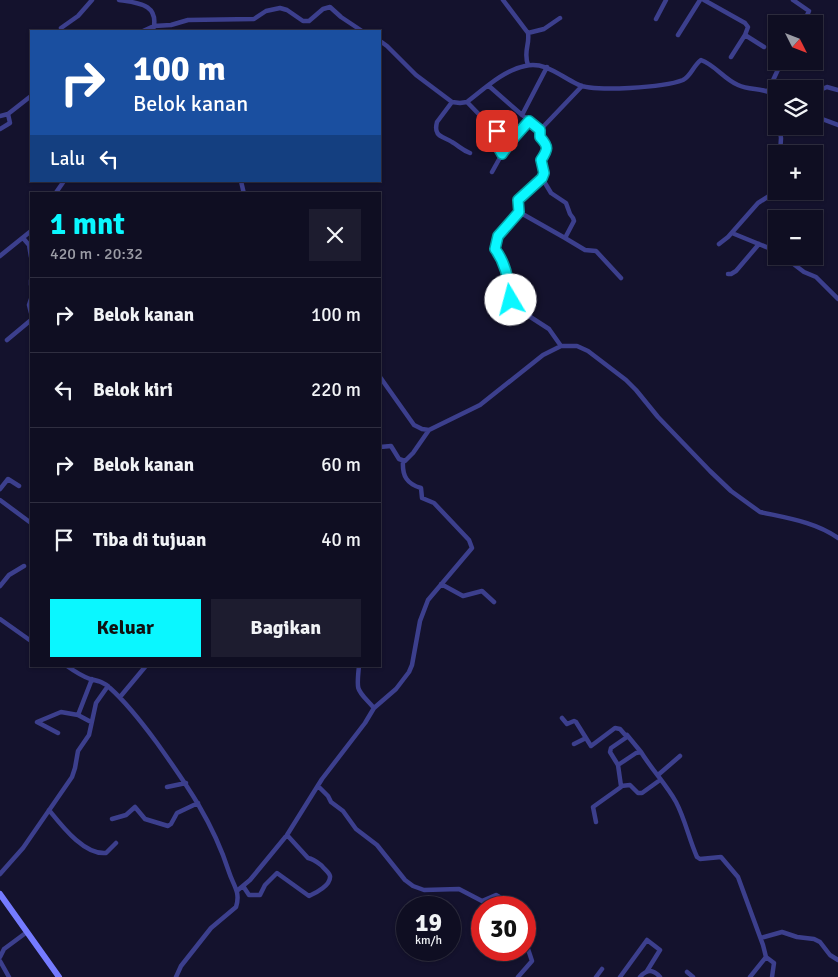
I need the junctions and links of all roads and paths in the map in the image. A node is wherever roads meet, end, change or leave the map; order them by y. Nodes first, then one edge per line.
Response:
1 (92, 0) edge
2 (119, 0) edge
3 (503, 0) edge
4 (666, 0) edge
5 (700, 0) edge
6 (704, 0) edge
7 (793, 0) edge
8 (807, 15) edge
9 (560, 18) dead end
10 (656, 19) dead end
11 (62, 28) dead end
12 (153, 29) edge
13 (360, 30) edge
14 (528, 33) junction
15 (678, 35) dead end
16 (745, 35) junction
17 (381, 42) edge
18 (764, 46) dead end
19 (731, 57) dead end
20 (528, 65) junction
21 (547, 67) junction
22 (488, 86) junction
23 (582, 86) junction
24 (823, 89) edge
25 (838, 90) edge
26 (768, 91) edge
27 (30, 97) edge
28 (452, 102) junction
29 (467, 102) junction
30 (8, 114) junction
31 (522, 115) junction
32 (0, 116) edge
33 (823, 119) edge
34 (529, 121) junction
35 (838, 125) edge
36 (0, 129) edge
37 (540, 130) junction
38 (470, 152) dead end
39 (502, 154) junction
40 (492, 172) dead end
41 (542, 178) junction
42 (768, 197) edge
43 (519, 212) junction
44 (30, 232) edge
45 (732, 233) junction
46 (23, 238) junction
47 (565, 238) junction
48 (719, 244) dead end
49 (759, 244) junction
50 (768, 248) edge
51 (30, 254) edge
52 (0, 256) edge
53 (795, 265) edge
54 (728, 274) dead end
55 (621, 278) dead end
56 (838, 299) edge
57 (30, 321) edge
58 (7, 340) dead end
59 (561, 346) junction
60 (381, 379) edge
61 (429, 430) junction
62 (381, 447) edge
63 (403, 461) junction
64 (19, 486) dead end
65 (0, 489) edge
66 (0, 500) edge
67 (30, 522) edge
68 (838, 538) edge
69 (24, 566) dead end
70 (441, 584) junction
71 (0, 586) edge
72 (494, 602) dead end
73 (0, 619) edge
74 (30, 640) edge
75 (68, 667) edge
76 (145, 667) edge
77 (359, 667) edge
78 (92, 679) junction
79 (108, 686) junction
80 (120, 697) junction
81 (374, 708) junction
82 (78, 715) junction
83 (562, 718) dead end
84 (91, 722) junction
85 (58, 733) dead end
86 (627, 736) junction
87 (586, 738) junction
88 (574, 744) dead end
89 (641, 752) junction
90 (680, 756) dead end
91 (618, 765) junction
92 (659, 777) junction
93 (186, 783) junction
94 (318, 786) junction
95 (166, 787) dead end
96 (621, 787) junction
97 (198, 803) junction
98 (49, 810) junction
99 (112, 819) dead end
100 (596, 822) dead end
101 (287, 835) junction
102 (116, 843) dead end
103 (0, 874) edge
104 (243, 886) junction
105 (238, 890) junction
106 (0, 894) edge
107 (472, 896) edge
108 (27, 932) junction
109 (761, 938) junction
110 (766, 956) junction
111 (0, 957) edge
112 (838, 960) edge
113 (0, 961) edge
114 (532, 961) edge
115 (602, 969) dead end
116 (647, 971) junction
117 (687, 972) dead end
118 (9, 977) edge
119 (59, 977) edge
120 (176, 977) edge
121 (518, 977) edge
122 (596, 977) edge
123 (620, 977) edge
124 (640, 977) edge
125 (660, 977) edge
126 (692, 977) edge
127 (750, 977) edge
128 (772, 977) edge

1 - 11 street
2 - 12 street
3 - 14 street
4 - 10 street
5 - 15 street
6 - 16 street
7 - 8 street
9 - 14 street
12 - 13 street
14 - 20 street
16 - 18 street
16 - 19 street
17 - 28 street
20 - 21 street
20 - 22 street
21 - 23 street
21 - 31 street
22 - 29 street
22 - 31 street
23 - 26 street
23 - 37 street
24 - 25 street
27 - 30 street
28 - 29 street
28 - 38 street
29 - 39 street
30 - 32 street
30 - 36 street
31 - 34 street
33 - 35 street
34 - 37 street
34 - 39 street
37 - 41 street
39 - 40 street
41 - 43 street
41 - 47 street
42 - 45 street
43 - 47 street
43 - 59 street
44 - 46 street
45 - 48 street
45 - 49 street
46 - 51 street
46 - 52 street
47 - 55 street
49 - 50 street
49 - 54 street
53 - 56 street
57 - 58 street
59 - 61 street
59 - 68 street
60 - 61 street
61 - 63 street
62 - 63 street
63 - 70 street
64 - 65 street
66 - 67 street
69 - 71 street
70 - 72 street
70 - 81 street
73 - 74 street
75 - 78 street
76 - 80 street
77 - 81 street
78 - 79 street
78 - 82 street
79 - 80 street
79 - 84 street
80 - 93 street
81 - 94 street
82 - 84 street
82 - 85 street
83 - 87 street
84 - 98 street
86 - 87 street
86 - 89 street
86 - 91 street
87 - 88 street
89 - 91 street
89 - 92 street
90 - 92 street
91 - 96 street
92 - 96 street
92 - 109 street
93 - 95 street
93 - 97 street
94 - 101 street
94 - 107 street
96 - 100 street
97 - 99 street
97 - 105 street
98 - 102 street
98 - 103 street
101 - 104 street
101 - 104 street
104 - 105 street
105 - 120 street
106 - 108 street
108 - 111 street
108 - 119 street
109 - 110 street
109 - 112 street
110 - 127 street
110 - 128 street
113 - 118 street
114 - 121 street
115 - 122 street
116 - 123 street
116 - 124 street
116 - 125 street
117 - 126 street

